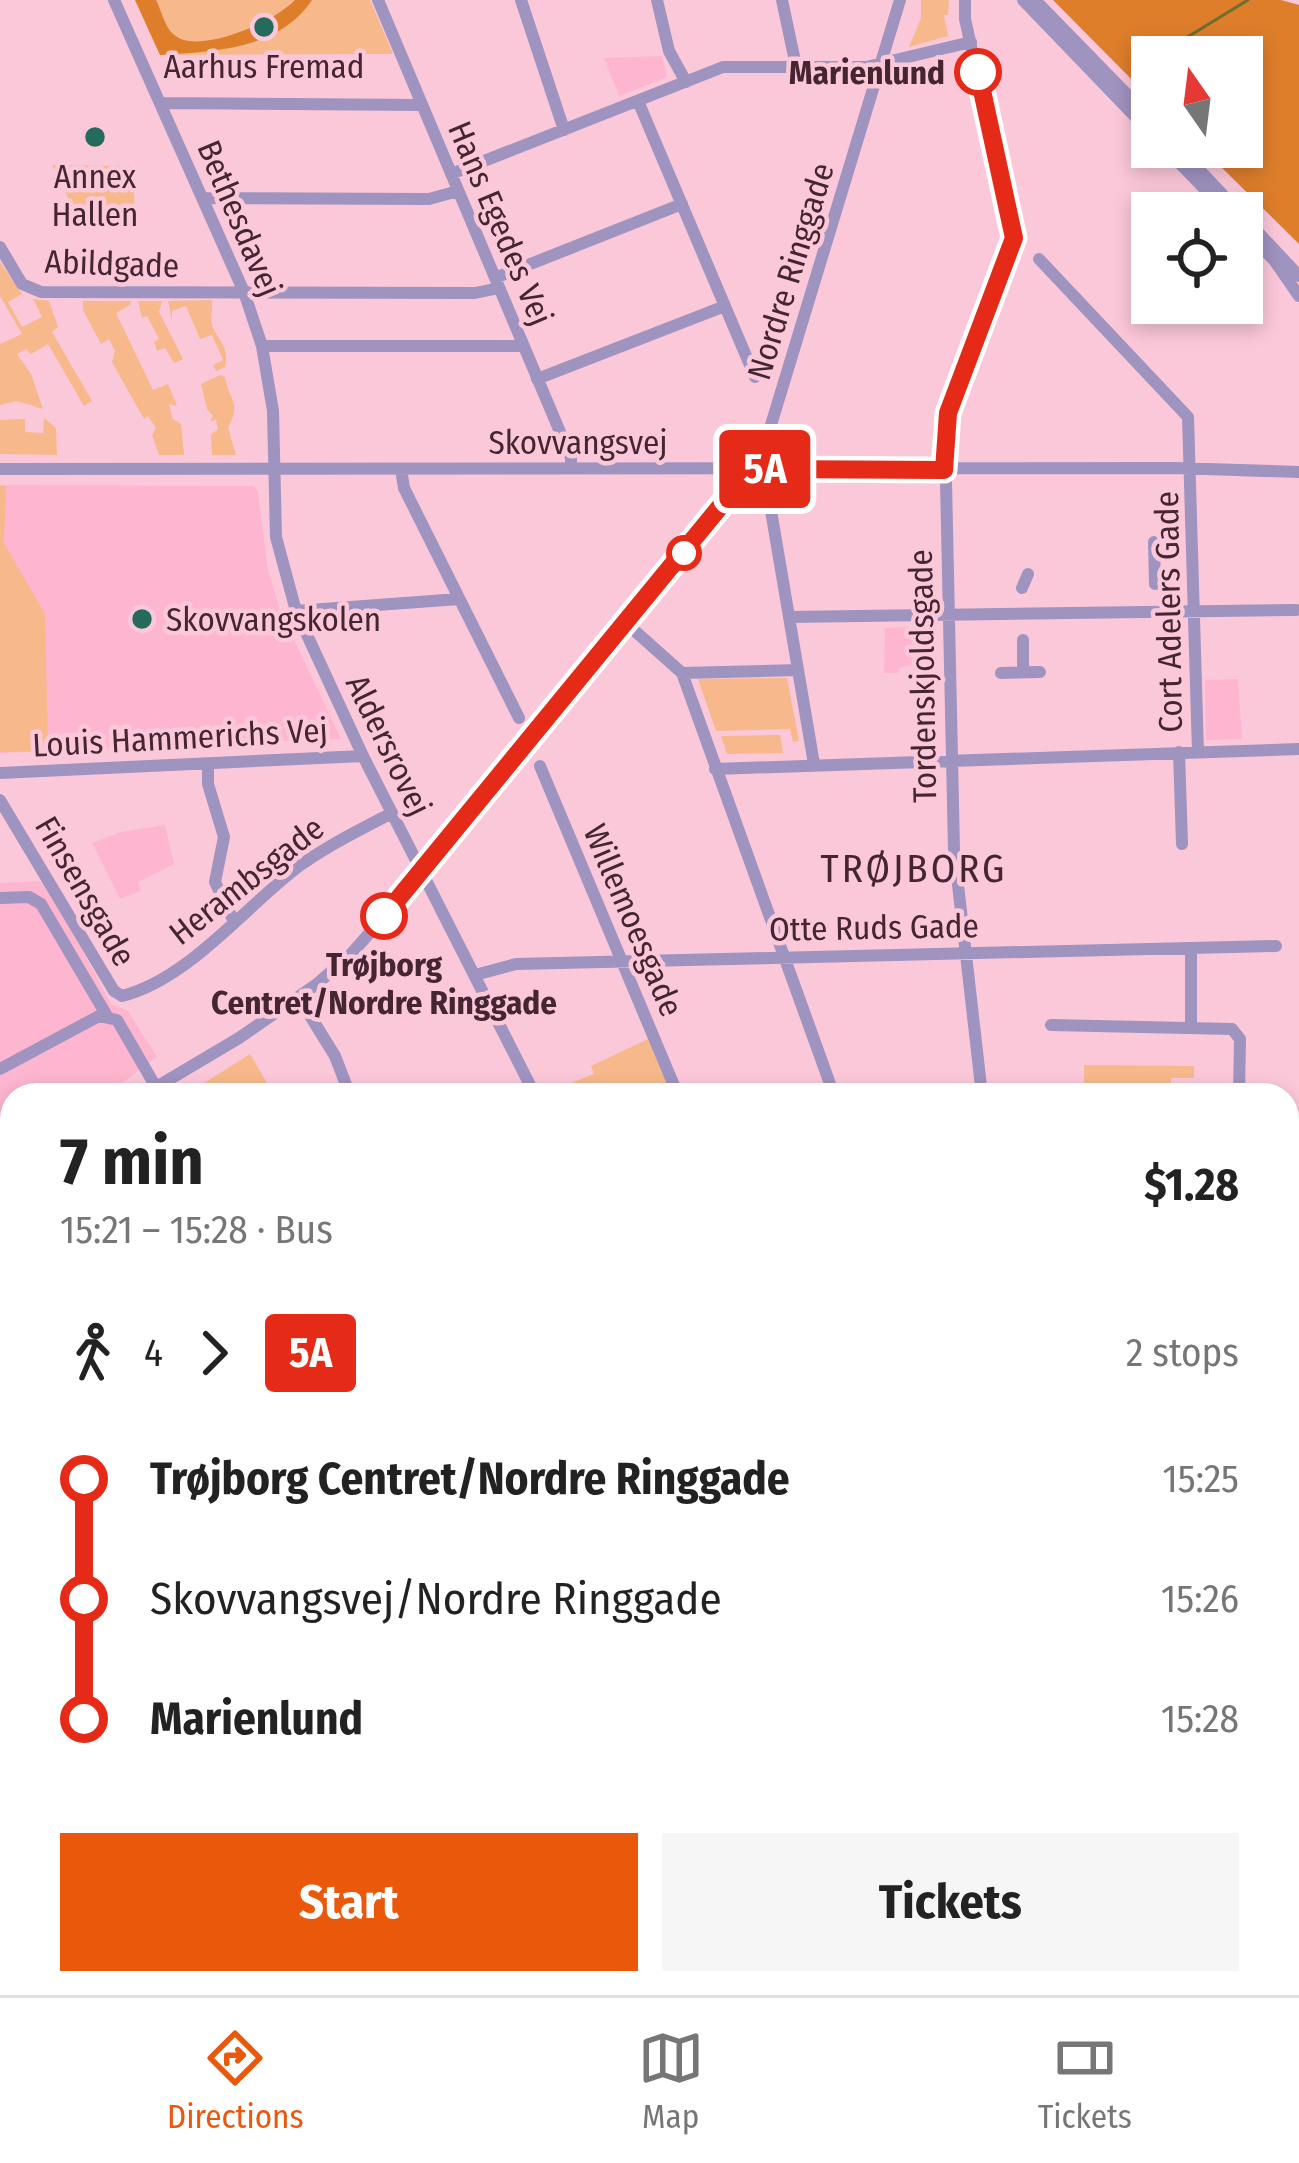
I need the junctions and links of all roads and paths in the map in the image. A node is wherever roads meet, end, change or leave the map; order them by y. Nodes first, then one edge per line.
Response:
1 (114, 0) edge
2 (378, 0) edge
3 (520, 0) edge
4 (657, 0) edge
5 (782, 0) edge
6 (900, 0) edge
7 (964, 0) edge
8 (1023, 0) edge
9 (1035, 0) edge
10 (971, 42) junction
11 (881, 64) junction
12 (796, 67) junction
13 (686, 82) junction
14 (1131, 98) edge
15 (638, 101) junction
16 (161, 103) junction
17 (422, 105) junction
18 (1131, 112) edge
19 (564, 130) junction
20 (1185, 168) edge
21 (1198, 168) edge
22 (452, 174) junction
23 (458, 191) junction
24 (1208, 192) edge
25 (203, 198) junction
26 (682, 204) junction
27 (0, 247) edge
28 (1263, 249) edge
29 (1039, 260) dead end
30 (1299, 276) edge
31 (497, 283) junction
32 (244, 292) junction
33 (1299, 296) edge
34 (725, 306) junction
35 (262, 346) junction
36 (523, 346) junction
37 (755, 376) dead end
38 (537, 379) junction
39 (571, 468) junction
40 (0, 469) edge
41 (273, 469) junction
42 (401, 469) junction
43 (751, 469) junction
44 (944, 470) junction
45 (1192, 470) junction
46 (1299, 472) edge
47 (738, 487) junction
48 (1154, 542) dead end
49 (1028, 574) dead end
50 (1155, 584) dead end
51 (460, 599) junction
52 (1022, 607) junction
53 (1296, 610) edge
54 (296, 611) junction
55 (1195, 612) junction
56 (948, 615) junction
57 (789, 616) junction
58 (626, 623) junction
59 (1023, 640) dead end
60 (798, 670) junction
61 (1023, 672) junction
62 (1040, 672) dead end
63 (682, 673) junction
64 (1000, 673) dead end
65 (519, 718) dead end
66 (1299, 748) edge
67 (1179, 752) junction
68 (1198, 752) junction
69 (363, 756) junction
70 (951, 760) junction
71 (814, 764) junction
72 (208, 765) junction
73 (540, 766) dead end
74 (715, 769) junction
75 (0, 773) edge
76 (0, 800) edge
77 (392, 813) junction
78 (1182, 844) dead end
79 (422, 873) junction
80 (0, 898) edge
81 (234, 922) junction
82 (1276, 946) dead end
83 (1191, 948) junction
84 (965, 952) junction
85 (784, 957) junction
86 (623, 961) junction
87 (475, 976) junction
88 (135, 992) joint
89 (309, 1014) dead end
90 (107, 1016) junction
91 (1051, 1025) dead end
92 (1191, 1027) junction
93 (0, 1069) edge
94 (148, 1083) edge
95 (169, 1083) edge
96 (345, 1083) edge
97 (529, 1083) edge
98 (673, 1083) edge
99 (830, 1083) edge
100 (981, 1083) edge
101 (1239, 1083) edge

1 - 16 street, Bethesdavej
2 - 17 street, Hans Egedes Vej
3 - 19 street
4 - 13 street
5 - 12 street
6 - 11 street, Nordre Ringgade
7 - 10 street, Tordenskjoldsgade
8 - 18 street
9 - 14 street
10 - 11 street
10 - 44 street, Tordenskjoldsgade
11 - 12 street
11 - 43 street, Nordre Ringgade
12 - 13 street
13 - 15 street
15 - 19 street
15 - 26 street
16 - 17 street
16 - 25 street, Bethesdavej
17 - 22 street, Hans Egedes Vej
19 - 22 street
20 - 24 street
21 - 30 street
22 - 23 street, Hans Egedes Vej
23 - 25 street
23 - 31 street, Hans Egedes Vej
25 - 32 street, Bethesdavej
26 - 31 street, Abildgade
26 - 34 street
27 - 32 street, Abildgade
28 - 33 street
29 - 45 street, Cort Adelers Gade
31 - 32 street, Abildgade
31 - 36 street, Hans Egedes Vej
32 - 35 street, Bethesdavej
34 - 37 street
34 - 38 street
35 - 36 street
35 - 41 street, Bethesdavej
36 - 38 street, Hans Egedes Vej
38 - 39 street, Hans Egedes Vej
39 - 42 street, Skovvangsvej
39 - 43 street, Skovvangsvej
40 - 41 street, Skovvangsvej
41 - 42 street, Skovvangsvej
41 - 54 street, Aldersrovej
42 - 51 street
43 - 44 street, Skovvangsvej
43 - 47 street, Nordre Ringgade
44 - 45 street, Skovvangsvej
44 - 56 street, Tordenskjoldsgade
45 - 46 street, Skovvangsvej
45 - 55 street, Cort Adelers Gade
47 - 57 street
47 - 58 street, Nordre Ringgade
48 - 50 street
49 - 52 street
51 - 54 street
51 - 65 street
52 - 55 street
52 - 56 street
53 - 55 street
54 - 69 street, Aldersrovej
55 - 68 street, Cort Adelers Gade
56 - 57 street
56 - 70 street, Tordenskjoldsgade
57 - 60 street
58 - 63 street
58 - 79 street, Nordre Ringgade
59 - 61 street
60 - 63 street
60 - 71 street
61 - 62 street
61 - 64 street
63 - 74 street
66 - 68 street
67 - 68 street
67 - 70 street
67 - 78 street
69 - 72 street, Louis Hammerichs Vej
69 - 77 street, Aldersrovej
70 - 71 street
70 - 84 street, Tordenskjoldsgade
71 - 74 street
72 - 75 street, Louis Hammerichs Vej
72 - 81 street
73 - 86 street, Willemoesgade
74 - 85 street
76 - 88 street, Finsensgade
77 - 79 street, Aldersrovej
77 - 81 street, Herambsgade
79 - 87 street, Aldersrovej
79 - 95 street, Nordre Ringgade
80 - 90 street
81 - 88 street, Herambsgade
82 - 83 street, Otte Ruds Gade
83 - 84 street, Otte Ruds Gade
83 - 92 street
84 - 85 street, Otte Ruds Gade
84 - 100 street, Tordenskjoldsgade
85 - 86 street, Otte Ruds Gade
85 - 99 street
86 - 87 street, Otte Ruds Gade
86 - 98 street, Willemoesgade
87 - 97 street, Aldersrovej
89 - 96 street
90 - 93 street
90 - 94 street
91 - 92 street
92 - 101 street

